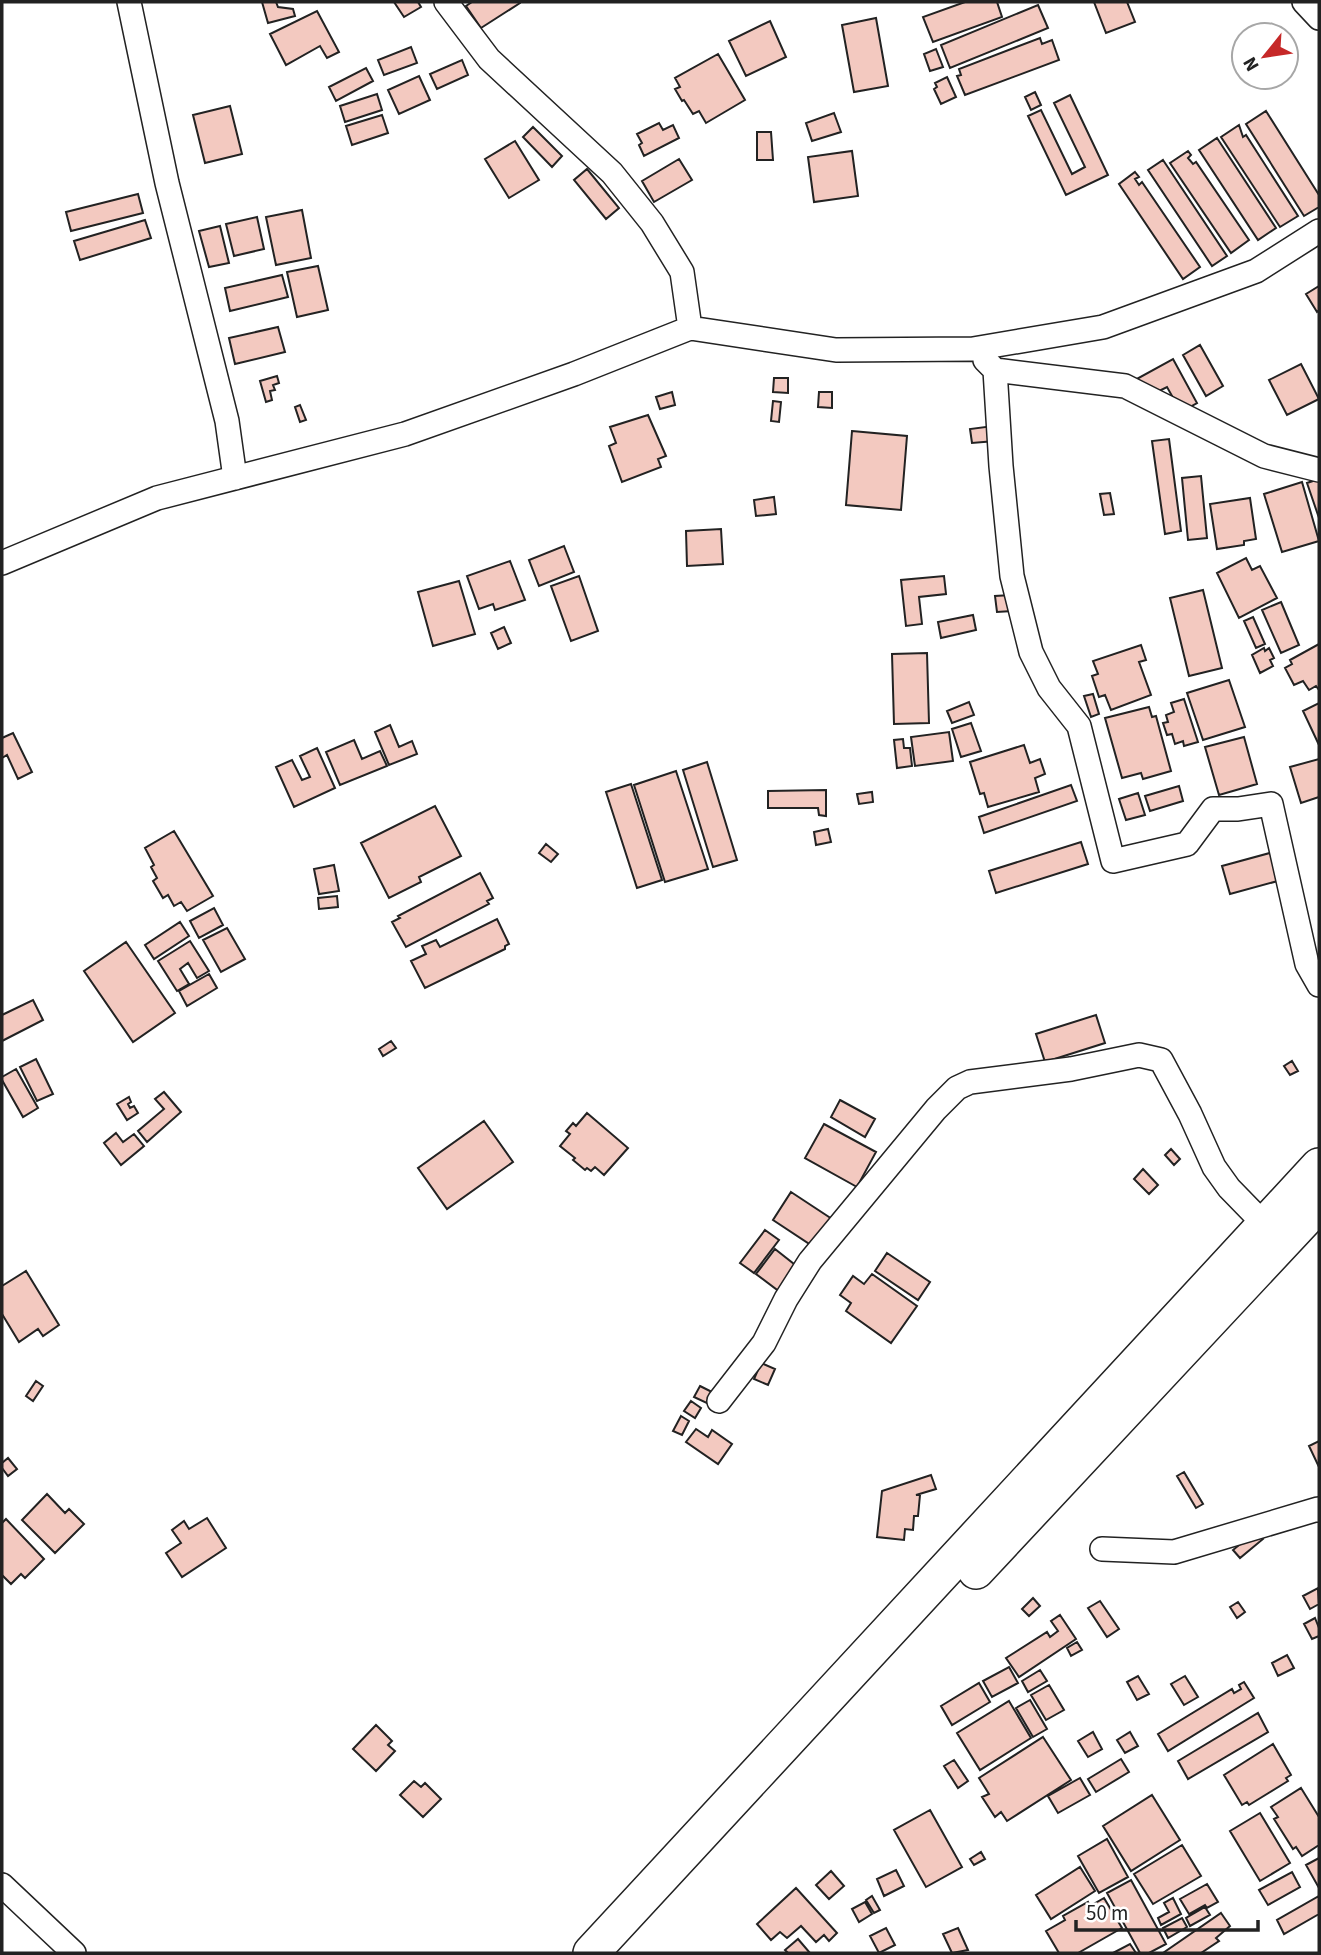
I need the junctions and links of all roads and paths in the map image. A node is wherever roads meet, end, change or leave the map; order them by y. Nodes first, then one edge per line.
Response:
1 (129, 2) edge
2 (446, 2) edge
3 (1304, 2) edge
4 (1319, 18) edge
5 (1319, 231) edge
6 (690, 328) junction
7 (973, 349) junction
8 (995, 370) junction
9 (1319, 470) edge
10 (235, 478) junction
11 (3, 554) edge
12 (1319, 985) edge
13 (1319, 1166) edge
14 (1319, 1204) edge
15 (1264, 1224) junction
16 (719, 1401) dead end
17 (1319, 1510) edge
18 (1102, 1549) dead end
19 (2, 1885) edge
20 (74, 1953) edge
21 (591, 1953) edge
22 (621, 1953) edge

1 - 10 street
2 - 6 street
3 - 4 street
5 - 7 street
6 - 7 street
6 - 10 street
7 - 8 street
8 - 9 street
8 - 12 street
10 - 11 street
13 - 15 main road
14 - 22 main road
15 - 16 street
15 - 21 main road
17 - 18 street
19 - 20 street

